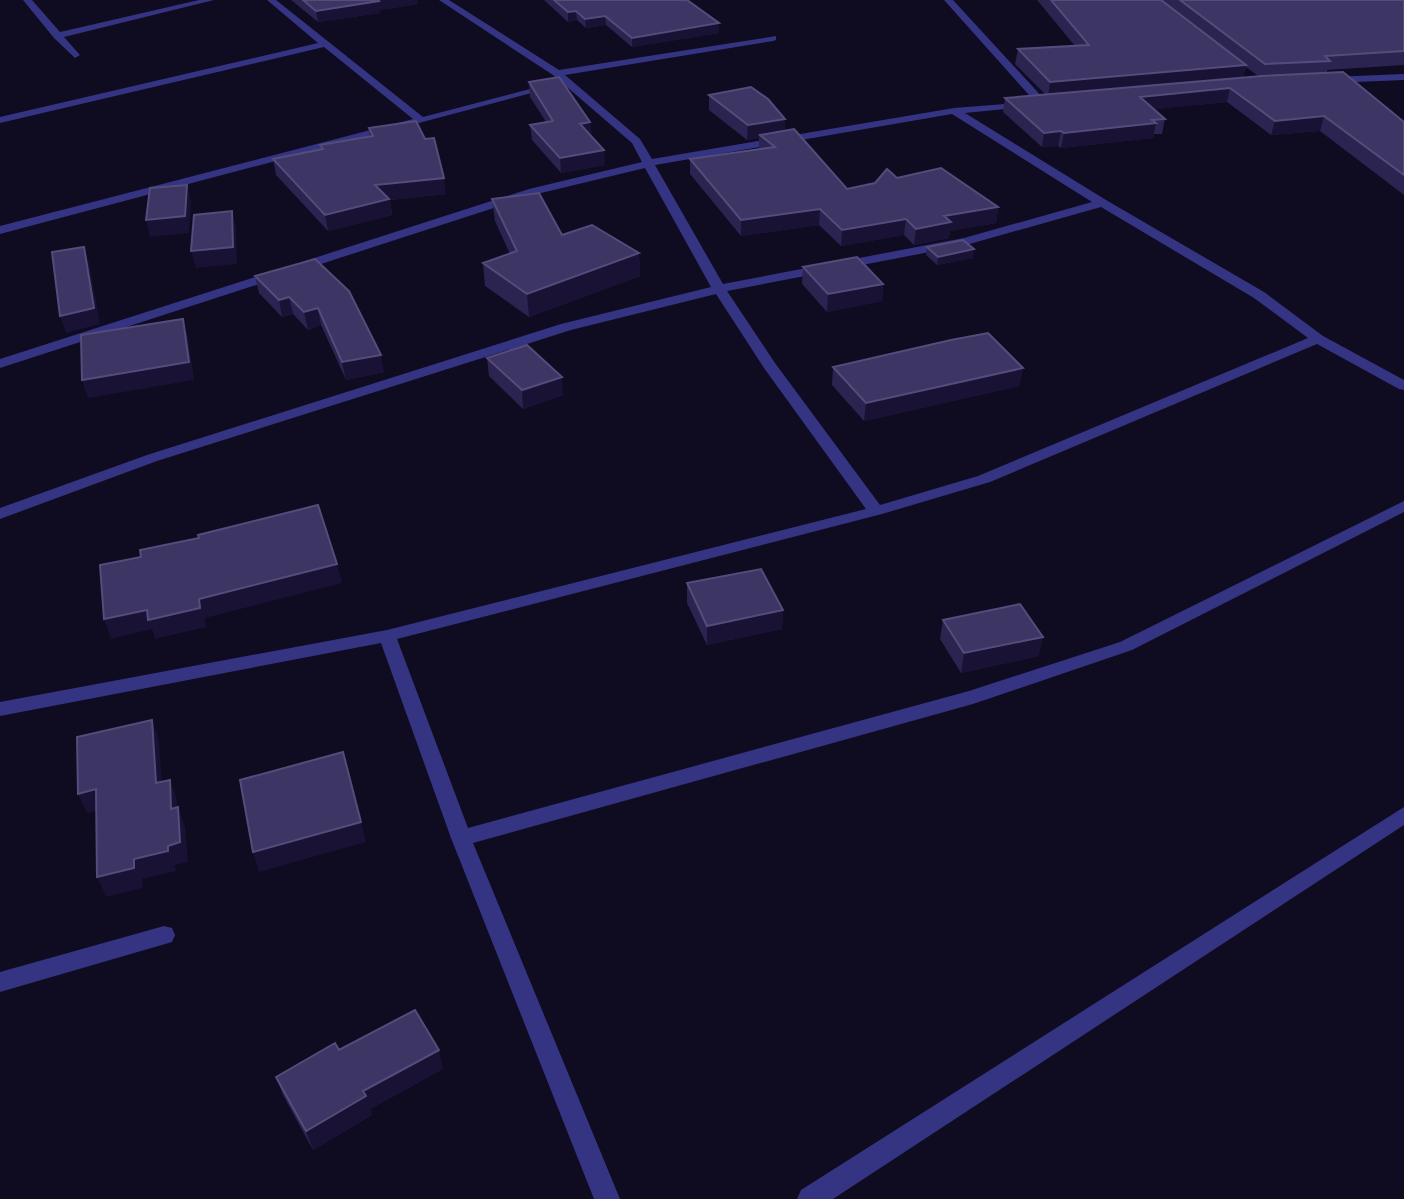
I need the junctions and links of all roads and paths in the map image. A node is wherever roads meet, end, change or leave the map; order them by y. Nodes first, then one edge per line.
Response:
1 (27, 0) edge
2 (210, 0) edge
3 (271, 0) edge
4 (443, 0) edge
5 (948, 0) edge
6 (57, 36) junction
7 (774, 38) dead end
8 (326, 44) junction
9 (75, 55) dead end
10 (1404, 77) edge
11 (562, 78) junction
12 (1324, 80) edge
13 (1055, 101) edge
14 (1041, 102) junction
15 (954, 111) junction
16 (0, 120) edge
17 (420, 120) junction
18 (650, 163) junction
19 (1102, 203) junction
20 (0, 230) edge
21 (719, 289) junction
22 (1318, 339) junction
23 (0, 364) edge
24 (1404, 386) edge
25 (1404, 506) edge
26 (876, 511) junction
27 (0, 514) edge
28 (387, 636) junction
29 (0, 709) edge
30 (1404, 815) edge
31 (461, 838) junction
32 (164, 935) dead end
33 (0, 982) edge
34 (607, 1199) edge
35 (810, 1199) edge

1 - 6 street
2 - 6 street
3 - 8 street
4 - 11 street
5 - 14 street
6 - 9 street
7 - 11 street
8 - 16 street
8 - 17 street
10 - 12 street
11 - 17 street
11 - 18 street
13 - 14 street
14 - 15 street
15 - 18 street
15 - 19 street
17 - 20 street
18 - 21 street
18 - 23 street
19 - 21 street
19 - 22 street
21 - 26 street
21 - 27 street
22 - 24 street
22 - 26 street
25 - 31 street
26 - 28 street
28 - 29 street
28 - 31 street
30 - 35 street
31 - 34 street
32 - 33 street

